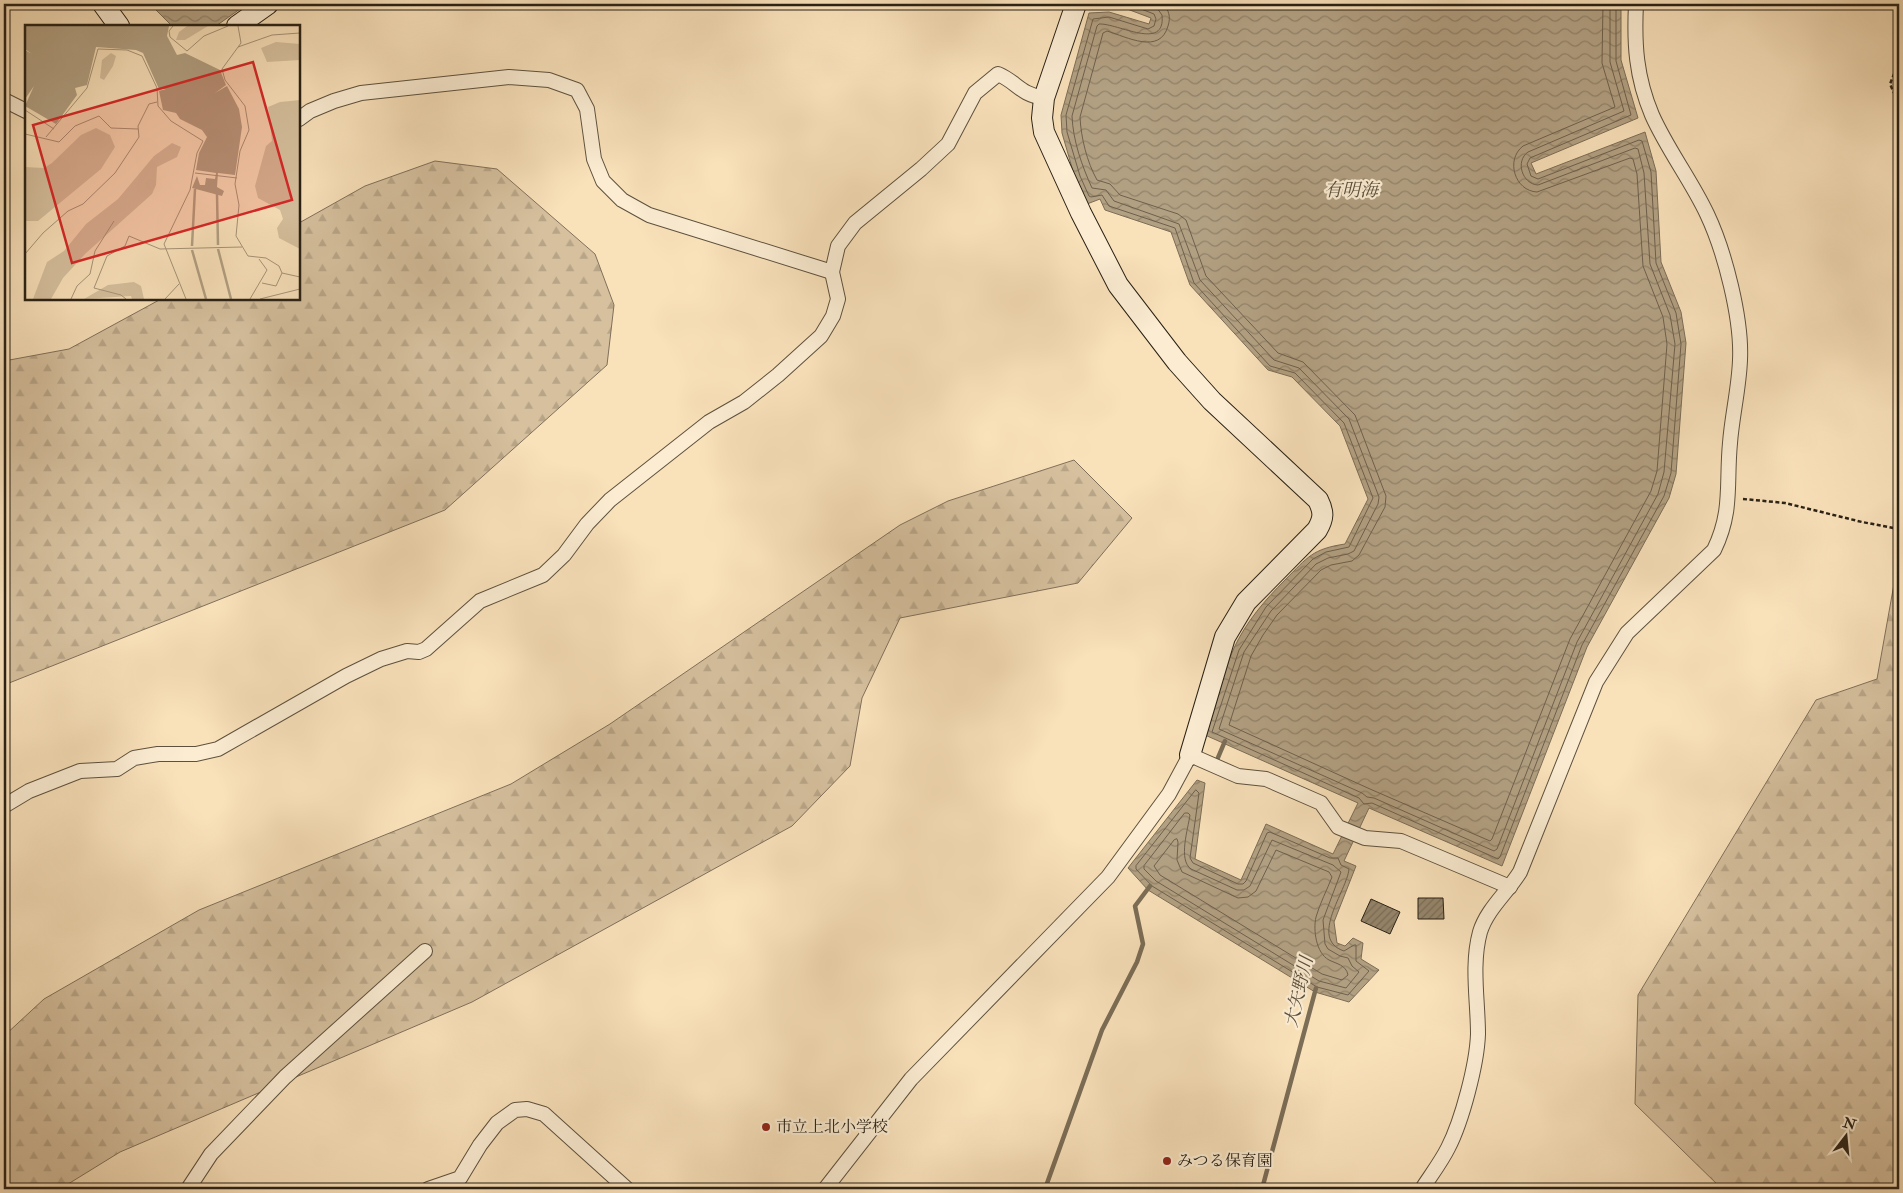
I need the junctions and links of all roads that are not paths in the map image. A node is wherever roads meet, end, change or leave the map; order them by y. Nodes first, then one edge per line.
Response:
1 (103, 4) edge
2 (268, 4) edge
3 (1076, 4) edge
4 (1636, 4) edge
5 (119, 25) edge
6 (238, 25) edge
7 (1044, 98) junction
8 (4, 100) edge
9 (25, 110) edge
10 (300, 118) edge
11 (832, 272) junction
12 (1190, 755) junction
13 (4, 806) edge
14 (1510, 887) junction
15 (425, 951) dead end
16 (188, 1189) edge
17 (428, 1189) edge
18 (627, 1189) edge
19 (825, 1189) edge
20 (1422, 1189) edge

1 - 5 street
2 - 6 street
3 - 7 street
4 - 14 street
7 - 11 street
7 - 12 street
8 - 9 street
10 - 11 street
11 - 13 street
12 - 14 street
12 - 19 street
14 - 20 street
15 - 16 street
17 - 18 street

